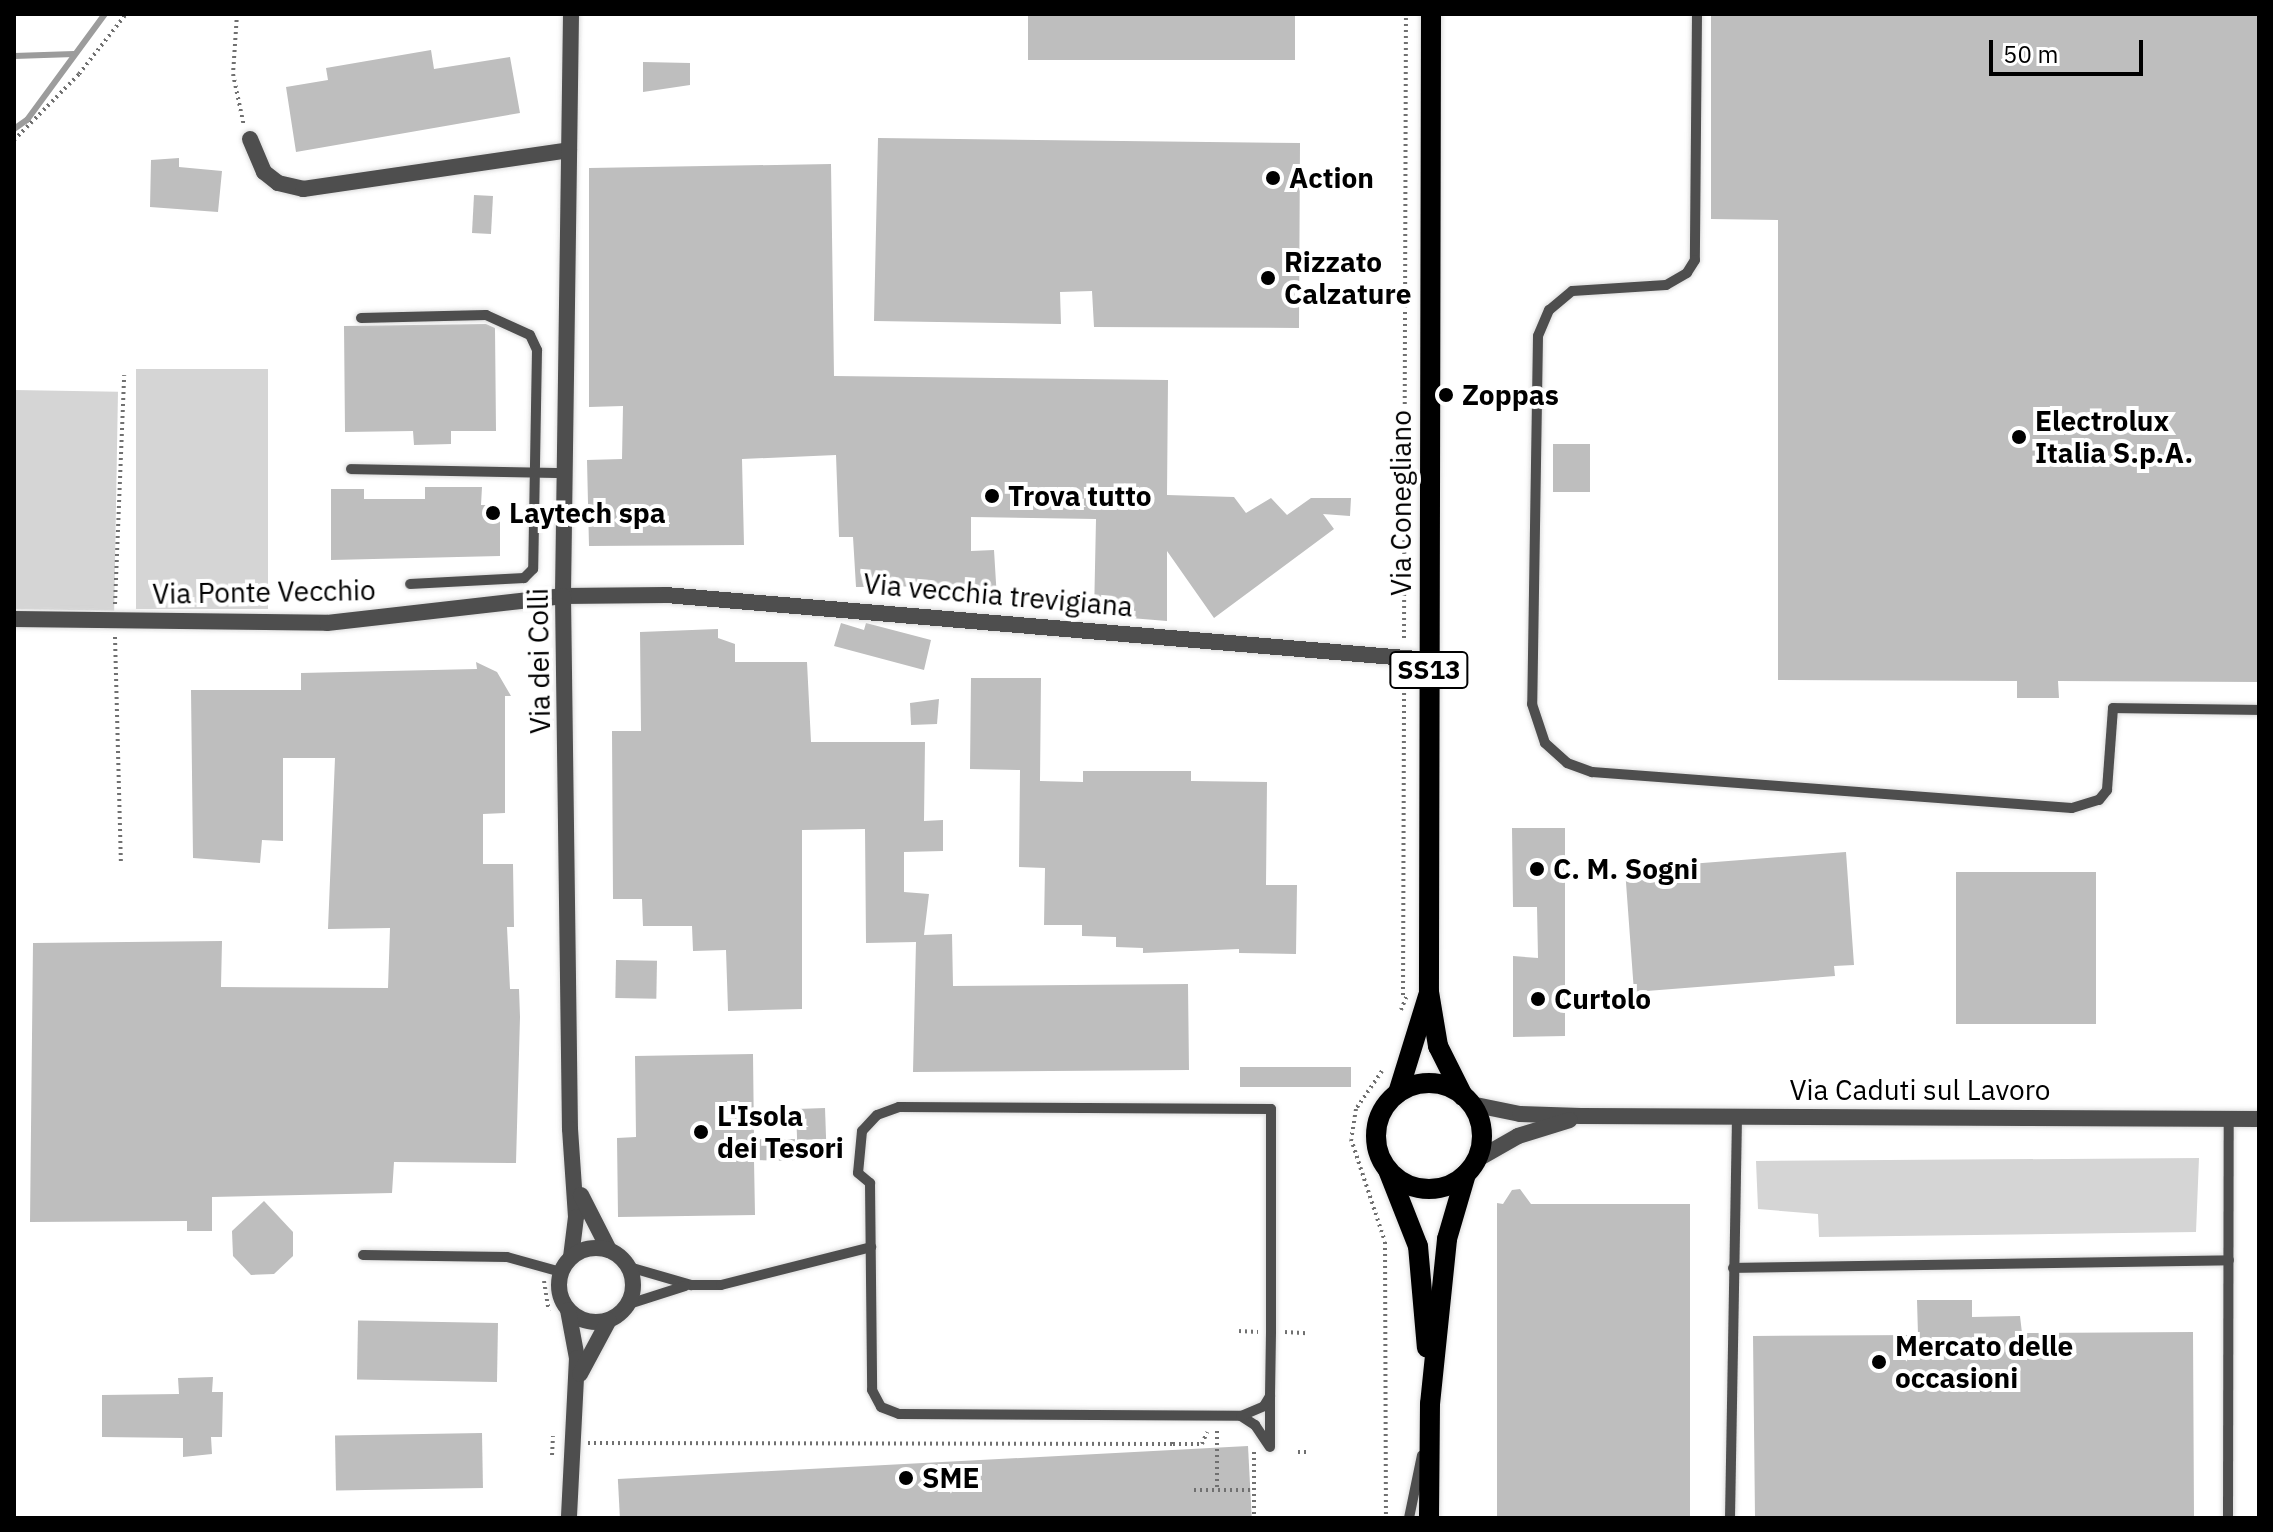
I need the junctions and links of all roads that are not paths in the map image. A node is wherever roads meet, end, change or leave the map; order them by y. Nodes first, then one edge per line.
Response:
1 (571, 14) edge
2 (1431, 14) edge
3 (1697, 14) edge
4 (250, 139) road end
5 (569, 150) junction
6 (361, 318) dead end
7 (351, 469) dead end
8 (535, 473) junction
9 (564, 473) junction
10 (410, 584) dead end
11 (563, 596) junction
12 (14, 619) edge
13 (1429, 660) junction
14 (2259, 710) edge
15 (1429, 992) junction
16 (1398, 1093) junction
17 (1467, 1100) junction
18 (1737, 1115) junction
19 (1581, 1116) junction
20 (2229, 1119) junction
21 (2259, 1119) edge
22 (1471, 1167) junction
23 (1388, 1170) junction
24 (573, 1171) junction
25 (871, 1247) junction
26 (609, 1250) junction
27 (363, 1255) dead end
28 (2229, 1260) junction
29 (566, 1264) junction
30 (629, 1267) junction
31 (1733, 1268) junction
32 (691, 1285) junction
33 (629, 1304) junction
34 (561, 1314) junction
35 (609, 1320) junction
36 (577, 1383) junction
37 (1270, 1396) junction
38 (1430, 1413) junction
39 (1241, 1416) junction
40 (569, 1518) edge
41 (1409, 1518) edge
42 (1429, 1518) edge
43 (1730, 1518) edge
44 (2228, 1518) edge

1 - 5 street, Via dei Colli
2 - 13 main road, Via Conegliano / SS13
3 - 14 lane
4 - 5 street
5 - 9 street, Via dei Colli
6 - 8 lane
7 - 8 lane
8 - 9 lane
8 - 10 lane
9 - 11 street, Via dei Colli
11 - 12 street, Via Ponte Vecchio
11 - 13 street, Via vecchia trevigiana
11 - 24 street, Via dei Colli
13 - 15 main road, Via Conegliano / SS13
15 - 16 main road, Via Conegliano / SS13
15 - 17 main road, Via Conegliano / SS13
16 - 17 main road
16 - 23 main road
17 - 19 street, Via Caduti sul Lavoro
17 - 22 main road
18 - 19 street, Via Caduti sul Lavoro
18 - 20 street, Via Caduti sul Lavoro
18 - 31 lane
19 - 22 street, Via Caduti sul Lavoro
20 - 21 street, Via Caduti sul Lavoro
20 - 28 lane
22 - 23 main road
22 - 38 main road
23 - 38 main road
24 - 26 street, Via dei Colli
24 - 29 street, Via dei Colli
25 - 32 lane
25 - 37 lane
25 - 39 lane
26 - 29 street
26 - 30 street, Via dei Colli
27 - 29 lane
28 - 31 lane
28 - 44 lane
29 - 34 street, Via dei Colli
30 - 32 lane
30 - 33 street
31 - 43 lane
32 - 33 lane
33 - 35 street, Via dei Colli
34 - 35 street
34 - 36 street, Via dei Colli
35 - 36 street, Via dei Colli
36 - 40 street, Via dei Colli
37 - 39 lane
37 - 39 lane
38 - 41 lane
38 - 42 main road

